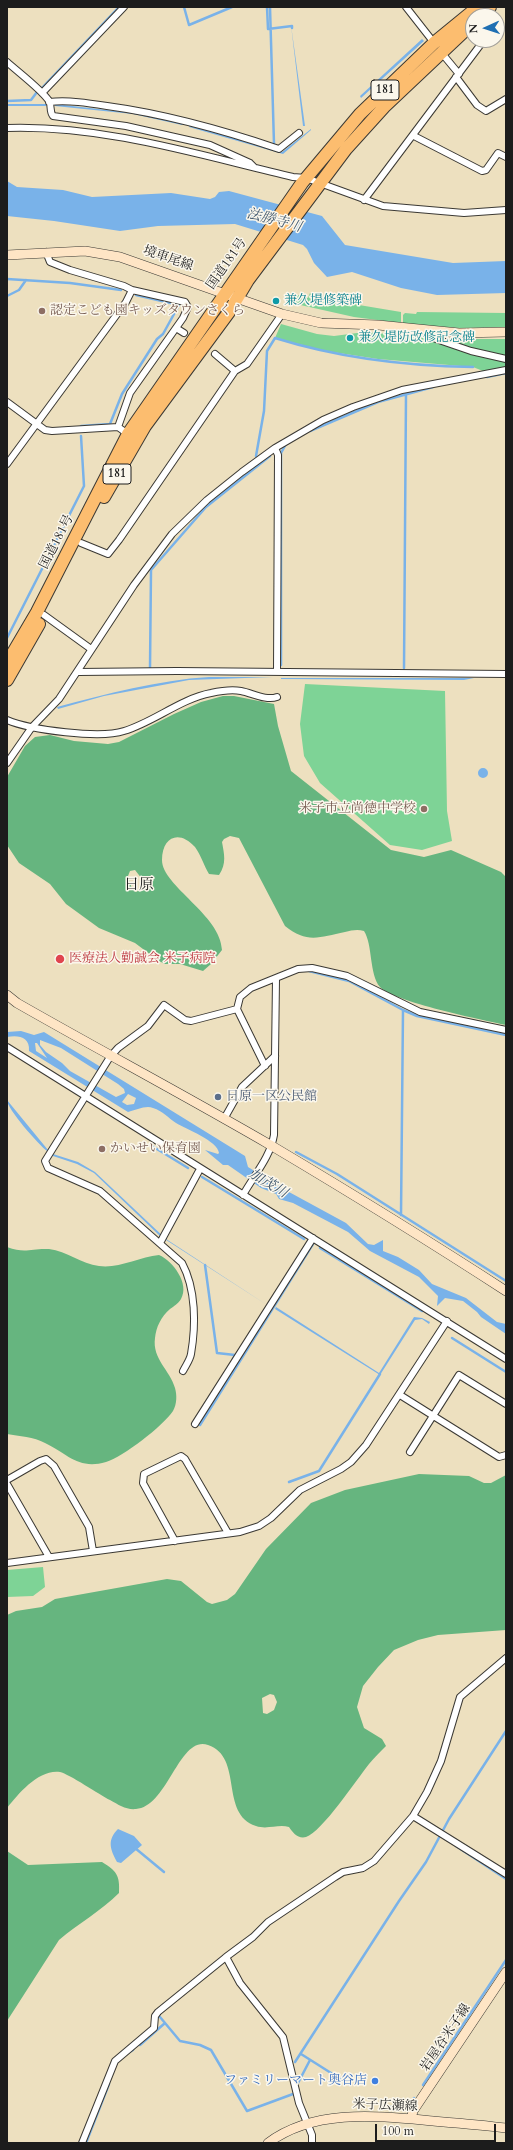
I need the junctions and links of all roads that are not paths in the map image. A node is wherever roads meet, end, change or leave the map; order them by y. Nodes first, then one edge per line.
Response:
1 (124, 7) edge
2 (406, 7) edge
3 (478, 7) edge
4 (465, 28) edge
5 (437, 47) junction
6 (478, 48) edge
7 (7, 62) edge
8 (458, 75) junction
9 (42, 93) junction
10 (506, 99) edge
11 (49, 102) junction
12 (7, 128) edge
13 (299, 133) dead end
14 (414, 136) junction
15 (506, 157) edge
16 (254, 168) junction
17 (304, 181) junction
18 (317, 186) junction
19 (364, 200) junction
20 (506, 210) edge
21 (46, 252) junction
22 (7, 255) edge
23 (132, 290) junction
24 (224, 293) junction
25 (238, 297) junction
26 (282, 314) junction
27 (176, 328) junction
28 (430, 330) junction
29 (184, 332) dead end
30 (506, 332) edge
31 (215, 354) dead end
32 (506, 359) edge
33 (506, 370) edge
34 (235, 371) junction
35 (7, 402) edge
36 (37, 424) junction
37 (118, 427) junction
38 (128, 434) junction
39 (275, 448) junction
40 (7, 464) edge
41 (81, 542) junction
42 (44, 615) junction
43 (91, 649) junction
44 (7, 663) edge
45 (78, 672) junction
46 (277, 672) junction
47 (506, 674) edge
48 (7, 680) edge
49 (277, 697) dead end
50 (7, 720) edge
51 (32, 727) junction
52 (7, 763) edge
53 (276, 979) junction
54 (7, 995) edge
55 (237, 1009) junction
56 (506, 1030) edge
57 (7, 1047) edge
58 (275, 1056) junction
59 (109, 1060) junction
60 (265, 1066) junction
61 (88, 1095) junction
62 (224, 1119) junction
63 (272, 1146) junction
64 (200, 1168) junction
65 (243, 1194) junction
66 (313, 1238) junction
67 (162, 1239) junction
68 (506, 1291) edge
69 (447, 1321) junction
70 (506, 1359) edge
71 (183, 1371) dead end
72 (400, 1395) junction
73 (506, 1404) edge
74 (432, 1415) junction
75 (196, 1424) dead end
76 (410, 1452) dead end
77 (506, 1455) edge
78 (7, 1480) edge
79 (7, 1484) edge
80 (228, 1533) junction
81 (175, 1541) junction
82 (93, 1552) junction
83 (49, 1557) junction
84 (7, 1563) edge
85 (506, 1658) edge
86 (414, 1816) junction
87 (506, 1874) edge
88 (226, 1957) junction
89 (506, 1972) edge
90 (411, 2119) junction
91 (307, 2123) junction
92 (506, 2128) edge
93 (82, 2143) edge
94 (268, 2143) edge
95 (312, 2143) edge

1 - 9 street
2 - 5 street
3 - 5 highway, 国道181号 / 181
4 - 5 highway, 国道181号 / 181
5 - 8 street
5 - 17 highway, 国道181号 / 181
5 - 18 highway, 国道181号 / 181
6 - 8 street
7 - 9 street
8 - 10 street
8 - 14 street
9 - 11 street
11 - 13 street
11 - 16 street
12 - 16 street
14 - 15 street
14 - 19 street
16 - 17 street
17 - 18 street
17 - 24 highway, 国道181号 / 181
18 - 19 street
18 - 25 highway, 国道181号 / 181
19 - 20 street
21 - 22 main road, 境車尾線
21 - 23 street
21 - 24 main road, 境車尾線
23 - 27 street
23 - 36 street
24 - 25 main road, 境車尾線
24 - 38 highway, 国道181号 / 181
25 - 26 main road, 境車尾線
25 - 41 highway, 国道181号 / 181
26 - 28 main road, 境車尾線
26 - 34 street
27 - 29 street
27 - 37 street
28 - 30 main road, 境車尾線
28 - 32 street
31 - 34 street
33 - 39 street
34 - 41 street
35 - 36 street
36 - 37 street
36 - 40 street
37 - 38 street
38 - 44 highway, 国道181号 / 181
39 - 43 street
39 - 46 street
41 - 42 highway, 国道181号 / 181
42 - 43 street
42 - 48 highway, 国道181号 / 181
43 - 45 street
45 - 46 street
45 - 51 street
46 - 47 street
49 - 51 street
50 - 51 street
51 - 52 street
53 - 55 street
53 - 56 street
53 - 58 street
54 - 59 main road
55 - 59 street
55 - 60 street
57 - 61 street
58 - 60 street
58 - 63 street
59 - 61 street
59 - 62 main road
60 - 62 street
61 - 64 street
61 - 67 street
62 - 63 main road
63 - 65 street
63 - 68 main road
64 - 65 street
64 - 67 street
65 - 66 street
66 - 69 street
66 - 75 street
67 - 71 street
69 - 70 street
69 - 72 street
72 - 74 street
72 - 80 street
73 - 74 street
74 - 76 street
74 - 77 street
78 - 82 street
79 - 83 street
80 - 81 street
80 - 81 street
81 - 82 street
82 - 83 street
83 - 84 street
85 - 86 street
86 - 87 street
86 - 88 street
88 - 91 street
88 - 93 street
89 - 90 main road, 岩屋谷米子線
90 - 91 main road, 米子広瀬線
90 - 92 main road, 米子広瀬線
91 - 94 main road, 米子広瀬線
91 - 95 street

